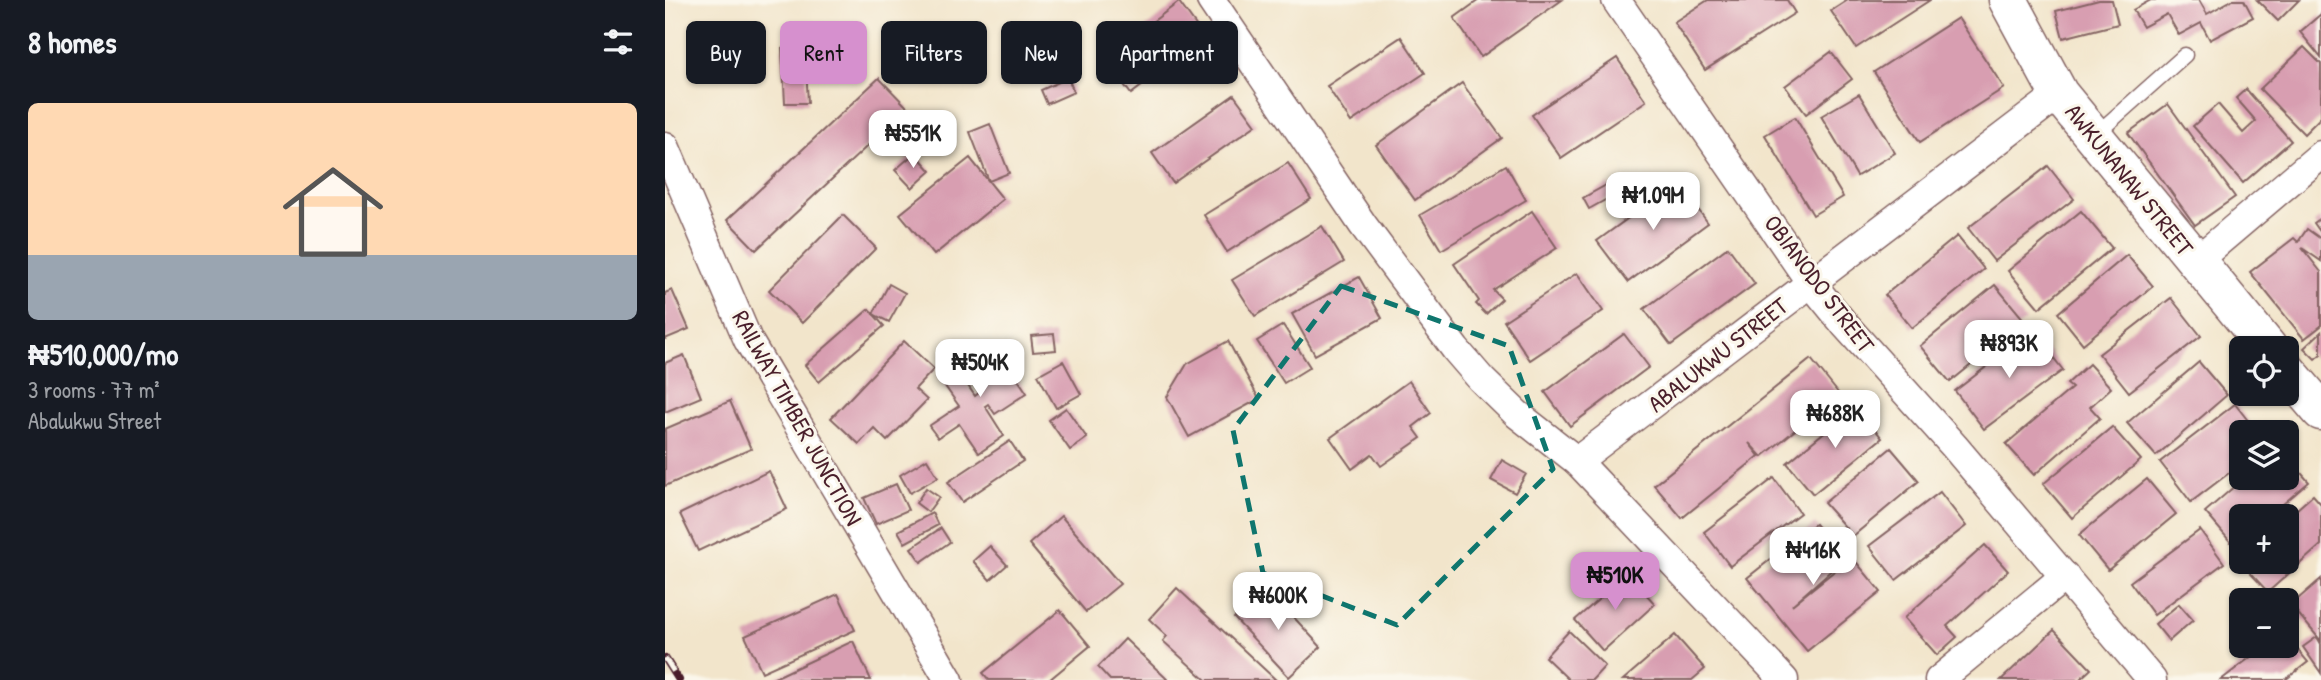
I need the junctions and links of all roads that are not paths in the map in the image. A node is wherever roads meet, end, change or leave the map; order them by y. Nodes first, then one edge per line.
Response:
1 (1211, 0) edge
2 (1616, 0) edge
3 (2008, 0) edge
4 (2185, 55) dead end
5 (2059, 94) junction
6 (2092, 137) junction
7 (665, 146) edge
8 (2321, 155) edge
9 (2196, 261) junction
10 (1811, 283) junction
11 (2258, 336) edge
12 (2299, 385) edge
13 (2321, 411) edge
14 (1577, 461) junction
15 (2065, 576) junction
16 (949, 680) edge
17 (1784, 680) edge
18 (1940, 680) edge
19 (2152, 680) edge

1 - 14 street
2 - 10 street, OBIANODO STREET
3 - 5 street, AWKUNANAW STREET
4 - 6 lane
5 - 6 street, AWKUNANAW STREET
5 - 10 street, ABALUKWU STREET
6 - 9 street, AWKUNANAW STREET
7 - 16 street, RAILWAY TIMBER JUNCTION
8 - 9 street
9 - 11 street, AWKUNANAW STREET
10 - 14 street, ABALUKWU STREET
10 - 15 street, OBIANODO STREET
12 - 13 street
14 - 17 street
15 - 18 street
15 - 19 street, OBIANODO STREET

